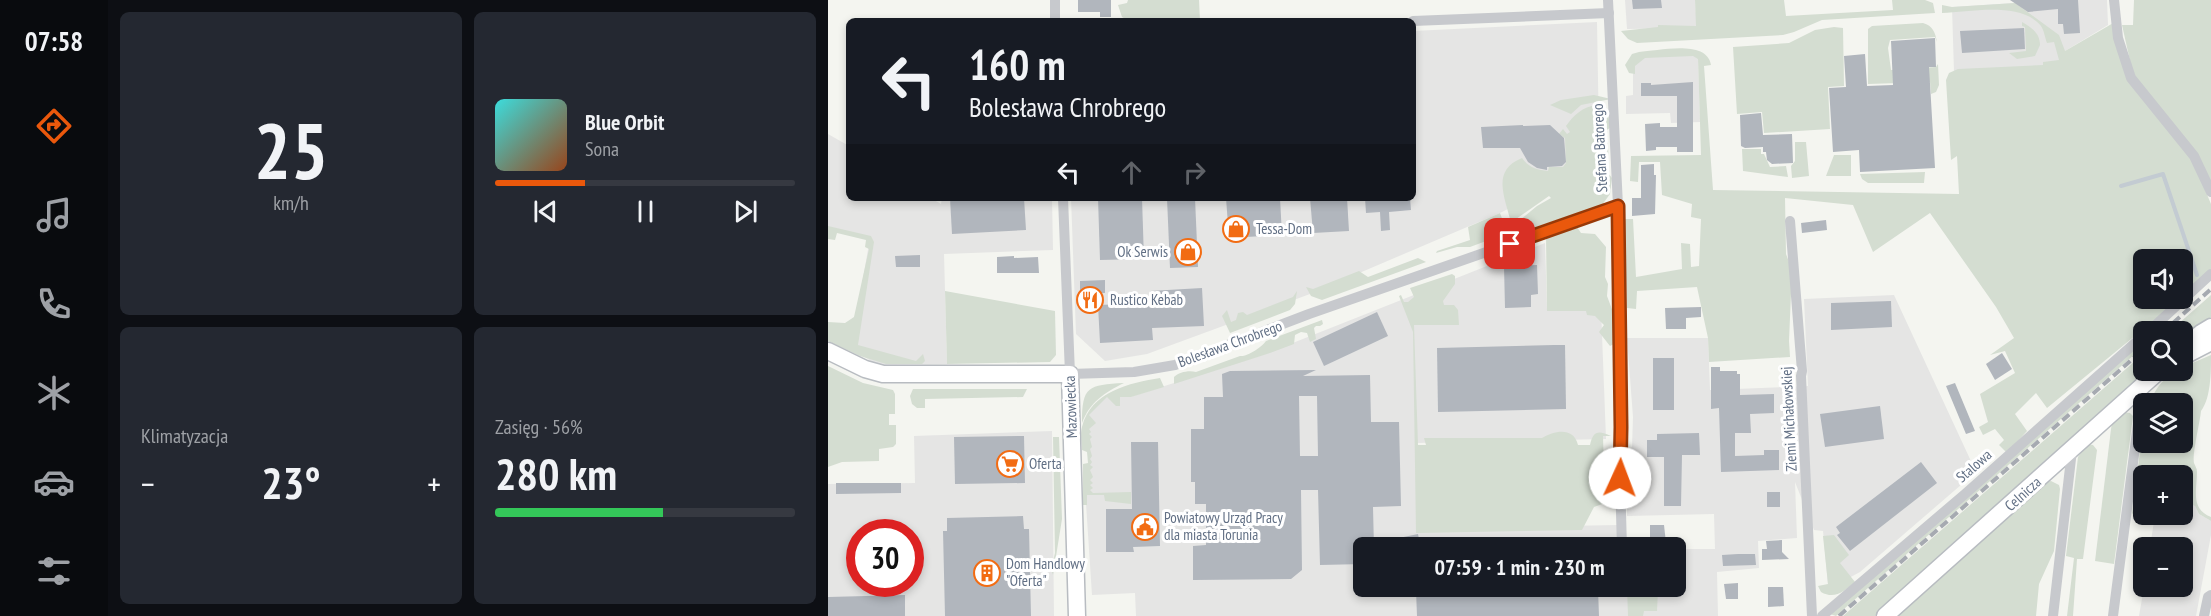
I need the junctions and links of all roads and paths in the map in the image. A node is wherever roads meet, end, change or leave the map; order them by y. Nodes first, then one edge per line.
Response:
1 (1055, 0) edge
2 (1608, 0) edge
3 (2114, 0) edge
4 (1609, 13) junction
5 (1055, 18) edge
6 (1416, 21) edge
7 (2211, 192) edge
8 (1063, 201) edge
9 (1618, 206) junction
10 (1790, 221) dead end
11 (2211, 274) edge
12 (2160, 321) edge
13 (2211, 327) edge
14 (2193, 340) edge
15 (2211, 342) edge
16 (2133, 345) edge
17 (828, 351) edge
18 (2193, 351) edge
19 (1070, 374) junction
20 (2148, 381) edge
21 (2143, 386) junction
22 (2072, 450) junction
23 (1622, 537) edge
24 (2211, 595) edge
25 (1077, 616) edge
26 (1812, 616) edge
27 (1822, 616) edge
28 (1885, 616) edge
29 (2053, 616) edge
30 (2113, 616) edge
31 (2204, 616) edge

1 - 5 street
2 - 4 street, Stefana Batorego
3 - 7 street
4 - 6 street
4 - 9 street, Stefana Batorego
8 - 19 street, Mazowiecka
9 - 19 street, Bolesława Chrobrego
9 - 23 street, Stefana Batorego
10 - 26 street, Ziemi Michałowskiej
11 - 12 street
13 - 14 street
15 - 18 street
16 - 27 street, Stalowa
17 - 19 street, Bolesława Chrobrego
19 - 25 street, Mazowiecka
20 - 21 street, Celnicza
21 - 22 street, Celnicza
21 - 30 street
22 - 28 street, Celnicza
22 - 29 street
24 - 31 street

